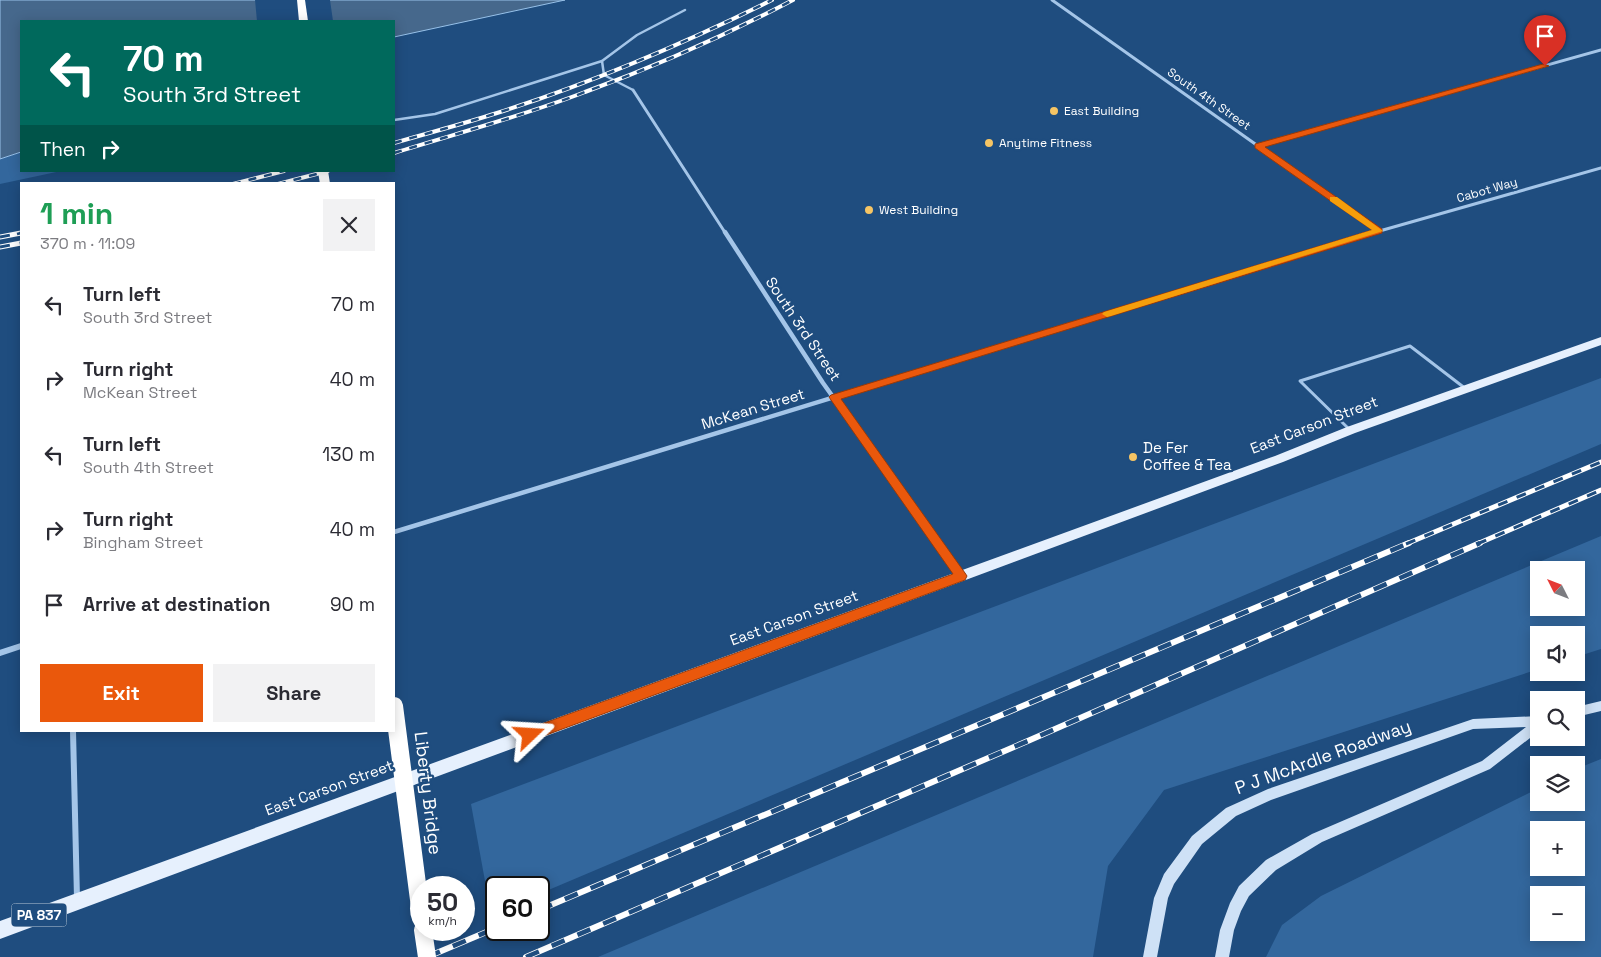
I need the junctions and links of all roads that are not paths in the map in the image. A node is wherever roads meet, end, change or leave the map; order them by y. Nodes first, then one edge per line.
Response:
1 (301, 0) edge
2 (1052, 0) edge
3 (685, 10) dead end
4 (304, 20) edge
5 (1601, 50) edge
6 (602, 61) junction
7 (632, 90) joint
8 (395, 120) edge
9 (1258, 146) junction
10 (1601, 168) edge
11 (1378, 231) junction
12 (1601, 341) edge
13 (1467, 390) junction
14 (834, 397) junction
15 (1351, 430) junction
16 (395, 532) edge
17 (961, 576) junction
18 (20, 646) edge
19 (0, 653) edge
20 (1601, 706) edge
21 (1585, 710) edge
22 (395, 714) edge
23 (1530, 723) edge
24 (1530, 730) edge
25 (73, 732) edge
26 (416, 876) edge
27 (77, 901) junction
28 (0, 930) edge
29 (425, 941) edge
30 (427, 957) edge
31 (1150, 957) edge
32 (1222, 957) edge

1 - 4 highway
2 - 9 street, South 4th Street
3 - 6 lane
5 - 9 street
6 - 7 lane
6 - 8 lane
7 - 14 street, South 3rd Street
9 - 11 street, South 4th Street
10 - 11 street, Cabot Way
11 - 14 street, McKean Street
12 - 13 main road, East Carson Street / PA 837
13 - 15 main road, East Carson Street / PA 837
13 - 15 lane
14 - 16 street, McKean Street
14 - 17 street, South 3rd Street
15 - 17 main road, East Carson Street / PA 837
17 - 27 main road, East Carson Street / PA 837
18 - 19 street
20 - 21 main road
22 - 26 highway, Liberty Bridge, bridge
23 - 31 main road, P J McArdle Roadway
24 - 32 main road, P J McArdle Roadway
25 - 27 street
27 - 28 main road, East Carson Street / PA 837
29 - 30 highway, bridge

